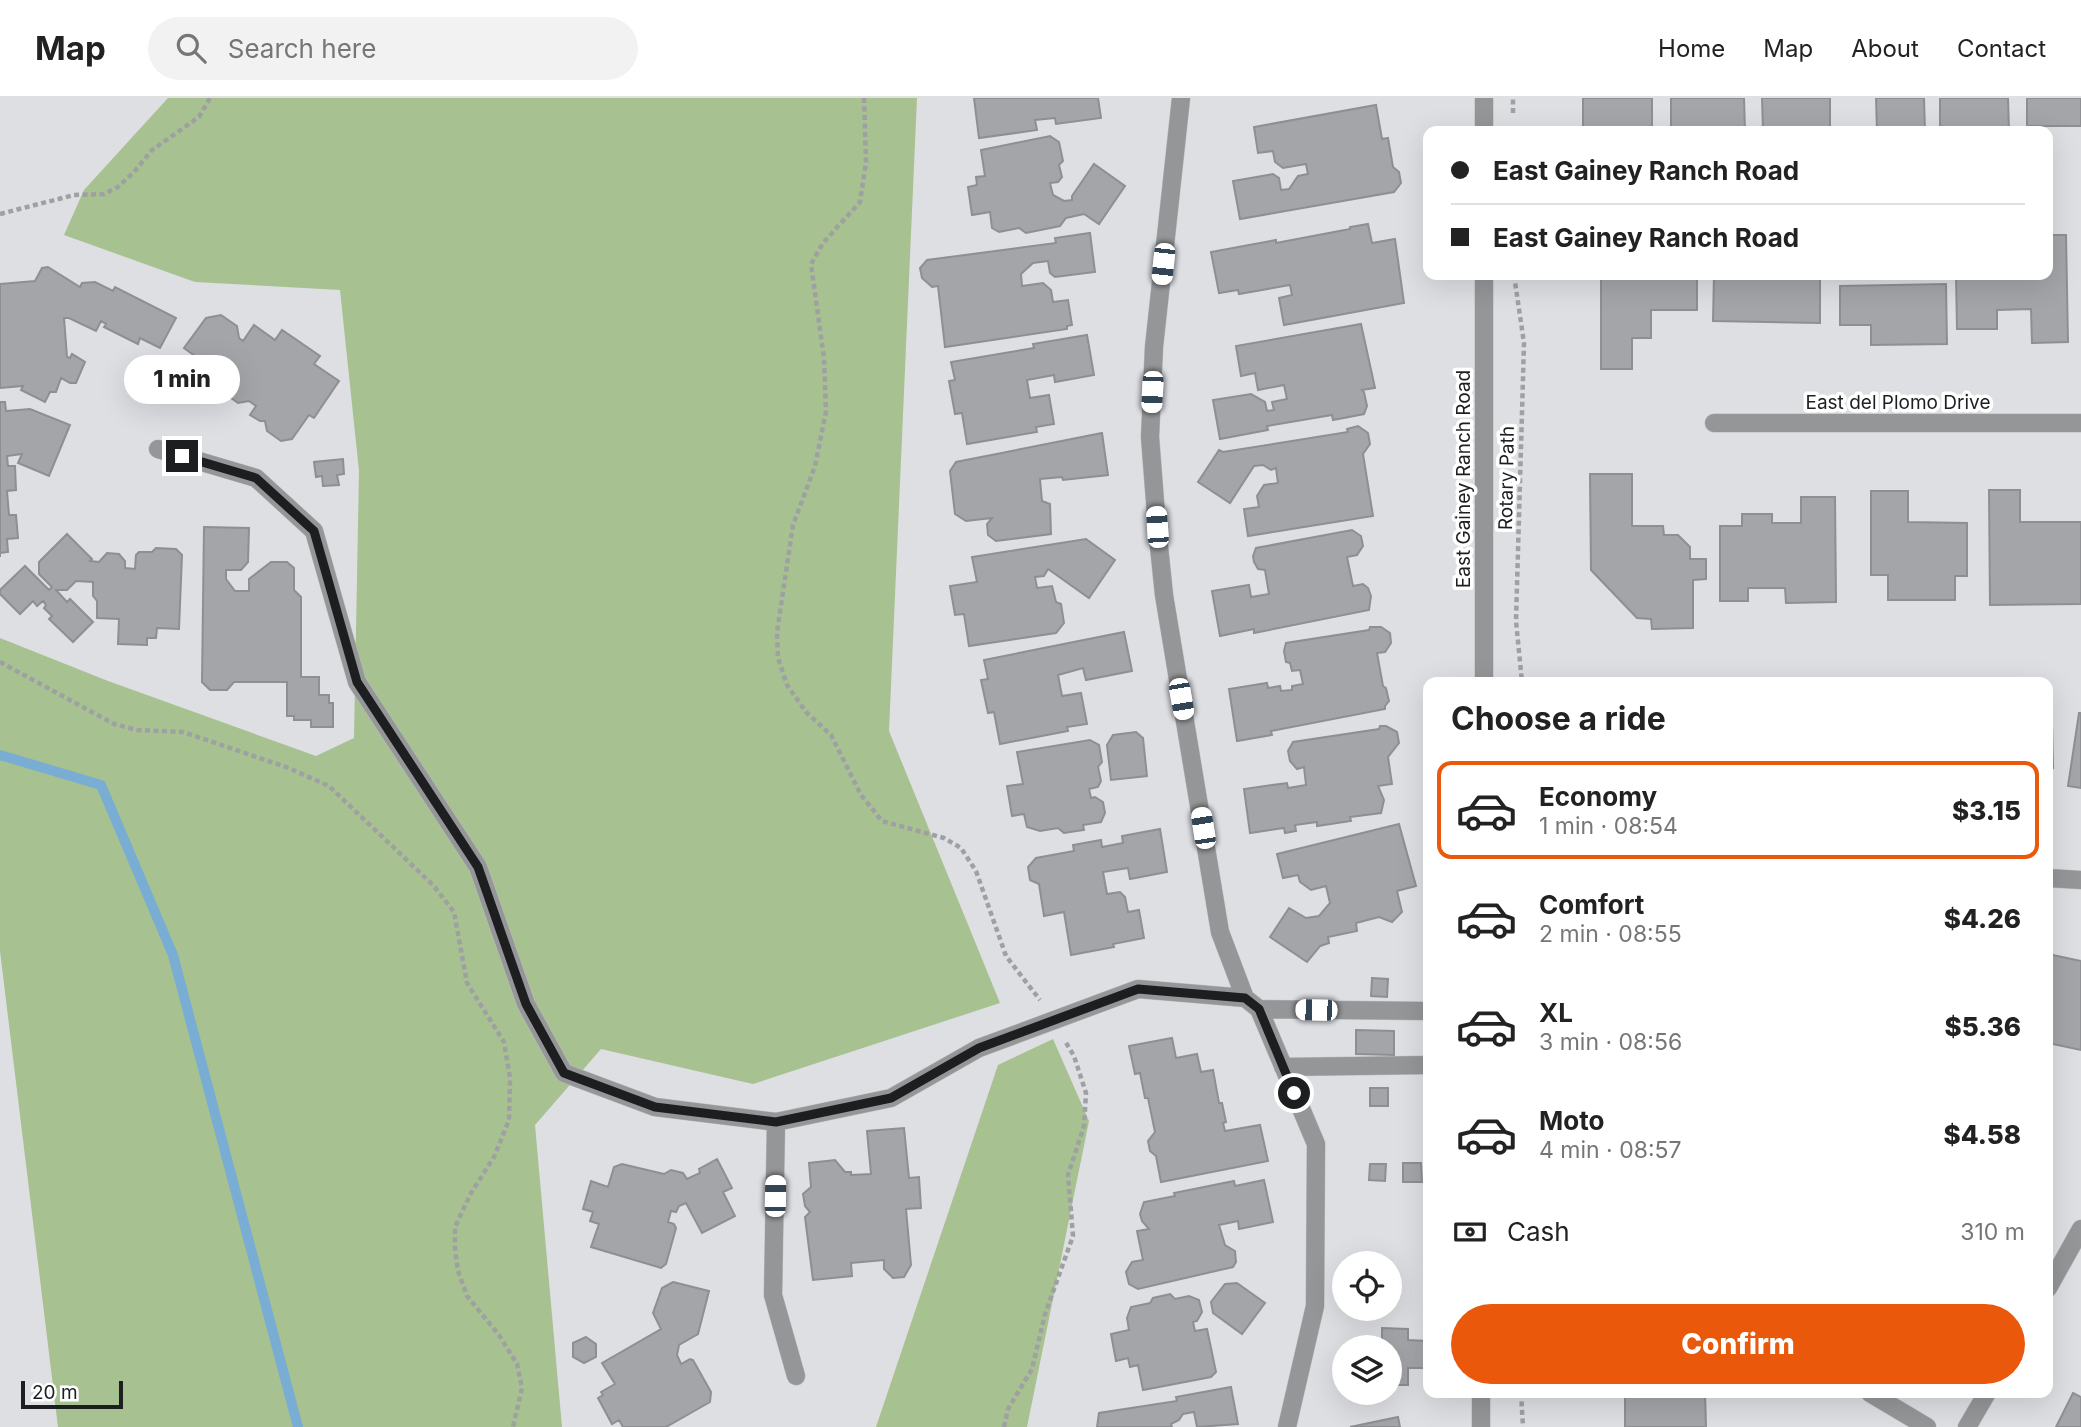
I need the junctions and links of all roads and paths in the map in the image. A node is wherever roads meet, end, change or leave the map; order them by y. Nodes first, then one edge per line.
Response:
1 (211, 98) edge
2 (864, 98) edge
3 (1181, 98) edge
4 (1484, 98) edge
5 (1484, 126) edge
6 (0, 214) edge
7 (1484, 280) edge
8 (1515, 280) edge
9 (1714, 423) dead end
10 (2081, 423) edge
11 (158, 449) dead end
12 (0, 662) edge
13 (1484, 677) edge
14 (1522, 677) edge
15 (2053, 878) edge
16 (2081, 880) edge
17 (1252, 1004) junction
18 (1423, 1012) edge
19 (1053, 1021) junction
20 (1423, 1065) edge
21 (1283, 1067) junction
22 (776, 1122) junction
23 (2081, 1229) edge
24 (2053, 1279) edge
25 (796, 1376) dead end
26 (1481, 1398) edge
27 (1521, 1398) edge
28 (1878, 1398) edge
29 (1984, 1398) edge
30 (513, 1427) edge
31 (1003, 1427) edge
32 (1287, 1427) edge
33 (1481, 1427) edge
34 (1523, 1427) edge
35 (1927, 1427) edge
36 (1967, 1427) edge

1 - 6 path
2 - 19 path
3 - 17 street
4 - 5 street
7 - 13 street, East Gainey Ranch Road
8 - 14 path, Rotary Path
9 - 10 street, East del Plomo Drive
11 - 22 street
12 - 30 path
15 - 16 street
17 - 18 street
17 - 19 street
17 - 21 street
19 - 22 street
19 - 31 path
20 - 21 street
21 - 32 street
22 - 25 street
23 - 24 street
26 - 33 street
27 - 34 path
28 - 35 street
29 - 36 street

